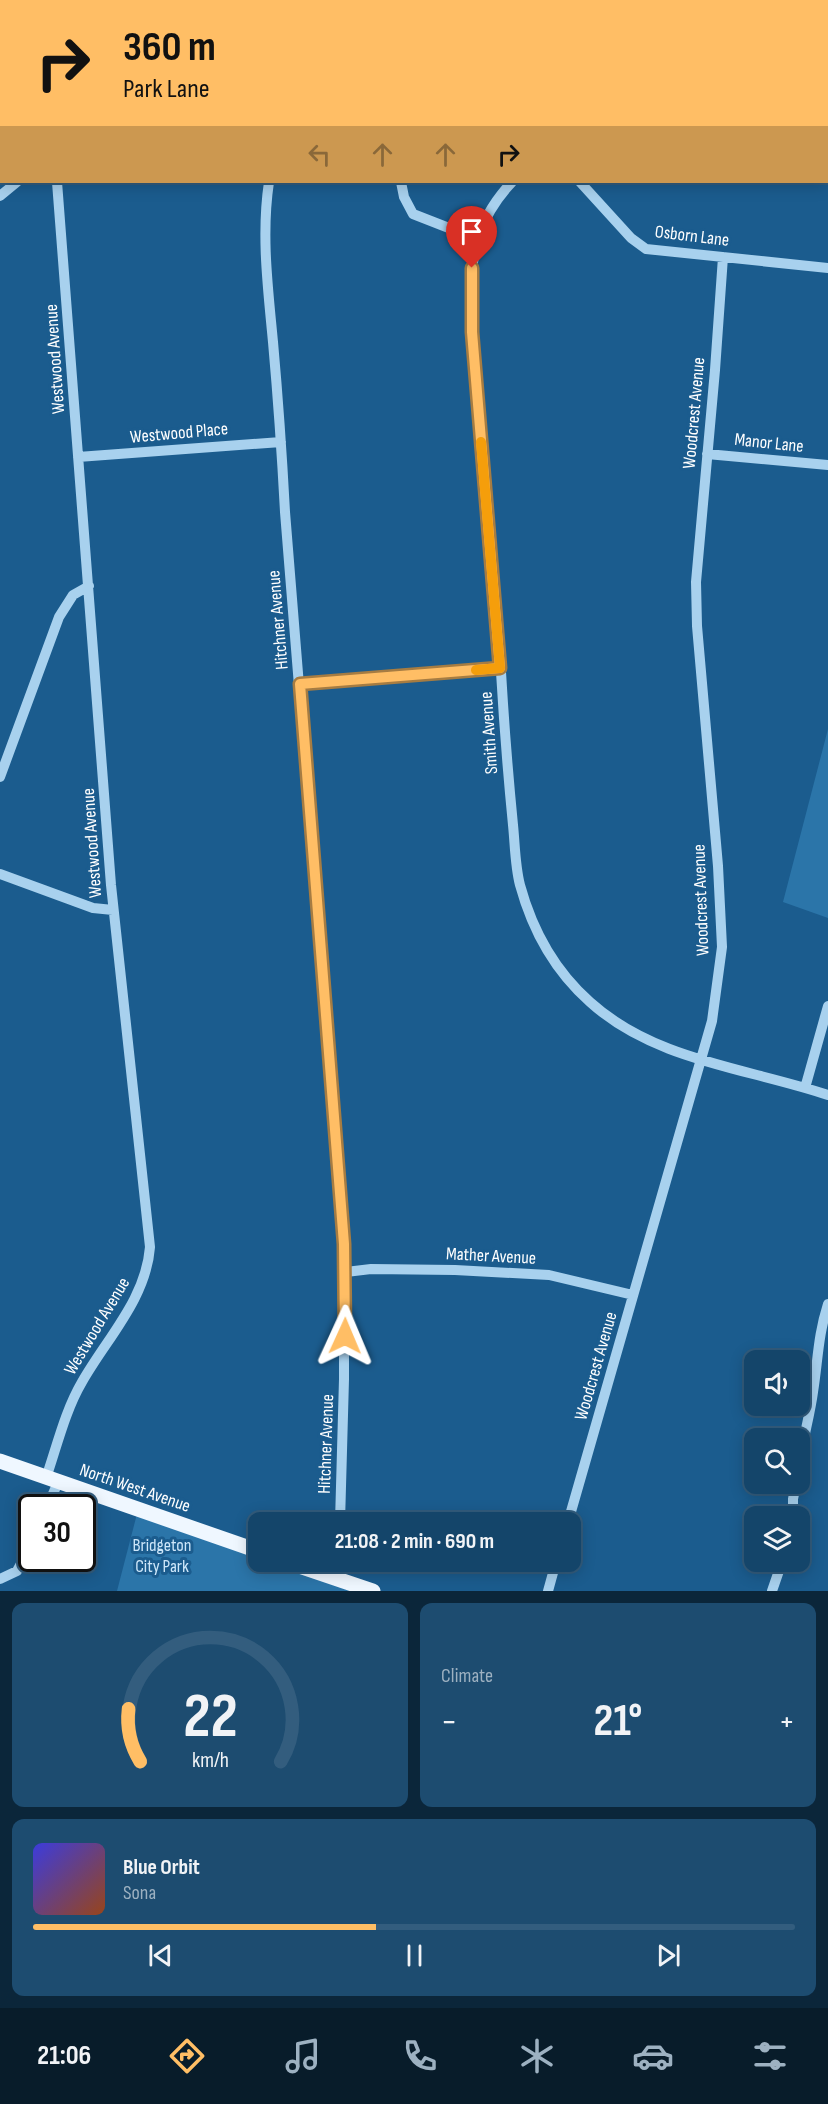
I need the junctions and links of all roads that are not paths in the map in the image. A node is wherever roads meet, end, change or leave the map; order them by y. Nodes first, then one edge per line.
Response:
1 (16, 183) edge
2 (57, 183) edge
3 (269, 183) edge
4 (401, 183) edge
5 (511, 183) edge
6 (581, 183) edge
7 (0, 196) edge
8 (477, 239) junction
9 (723, 257) junction
10 (828, 268) edge
11 (282, 442) junction
12 (707, 454) junction
13 (78, 457) junction
14 (828, 465) edge
15 (89, 586) junction
16 (500, 668) junction
17 (300, 684) junction
18 (0, 777) edge
19 (0, 874) edge
20 (113, 910) junction
21 (828, 1006) edge
22 (701, 1059) junction
23 (805, 1088) junction
24 (828, 1095) edge
25 (346, 1272) junction
26 (633, 1295) junction
27 (828, 1304) edge
28 (806, 1428) edge
29 (0, 1461) edge
30 (52, 1480) junction
31 (50, 1494) edge
32 (340, 1512) edge
33 (571, 1512) edge
34 (248, 1548) edge
35 (18, 1569) edge
36 (316, 1572) edge
37 (335, 1572) edge
38 (553, 1572) edge
39 (779, 1572) edge
40 (334, 1578) junction
41 (0, 1579) edge
42 (373, 1591) edge
43 (548, 1591) edge
44 (772, 1591) edge

1 - 7 street
2 - 13 street, Westwood Avenue
3 - 11 street, Hitchner Avenue
4 - 8 street
5 - 8 street, Smith Avenue
6 - 9 street, Osborn Lane
8 - 16 street, Smith Avenue
9 - 10 street, Osborn Lane
9 - 12 street, Woodcrest Avenue
11 - 13 street, Westwood Place
11 - 17 street, Hitchner Avenue
12 - 14 street, Manor Lane
12 - 22 street, Woodcrest Avenue
13 - 15 street, Westwood Avenue
15 - 18 street
15 - 20 street, Westwood Avenue
16 - 17 street
16 - 22 street, Smith Avenue
17 - 25 street, Hitchner Avenue
19 - 20 street
20 - 30 street, Westwood Avenue
21 - 23 street
22 - 23 street, Smith Avenue
22 - 26 street, Woodcrest Avenue
23 - 24 street, Smith Avenue
25 - 26 street, Mather Avenue
25 - 32 street, Hitchner Avenue
26 - 33 street, Woodcrest Avenue
27 - 28 street
29 - 30 main road, North West Avenue
30 - 31 street, Westwood Avenue
30 - 34 main road, North West Avenue
35 - 41 street
36 - 40 main road
37 - 40 street
38 - 43 street
39 - 44 street
40 - 42 main road

